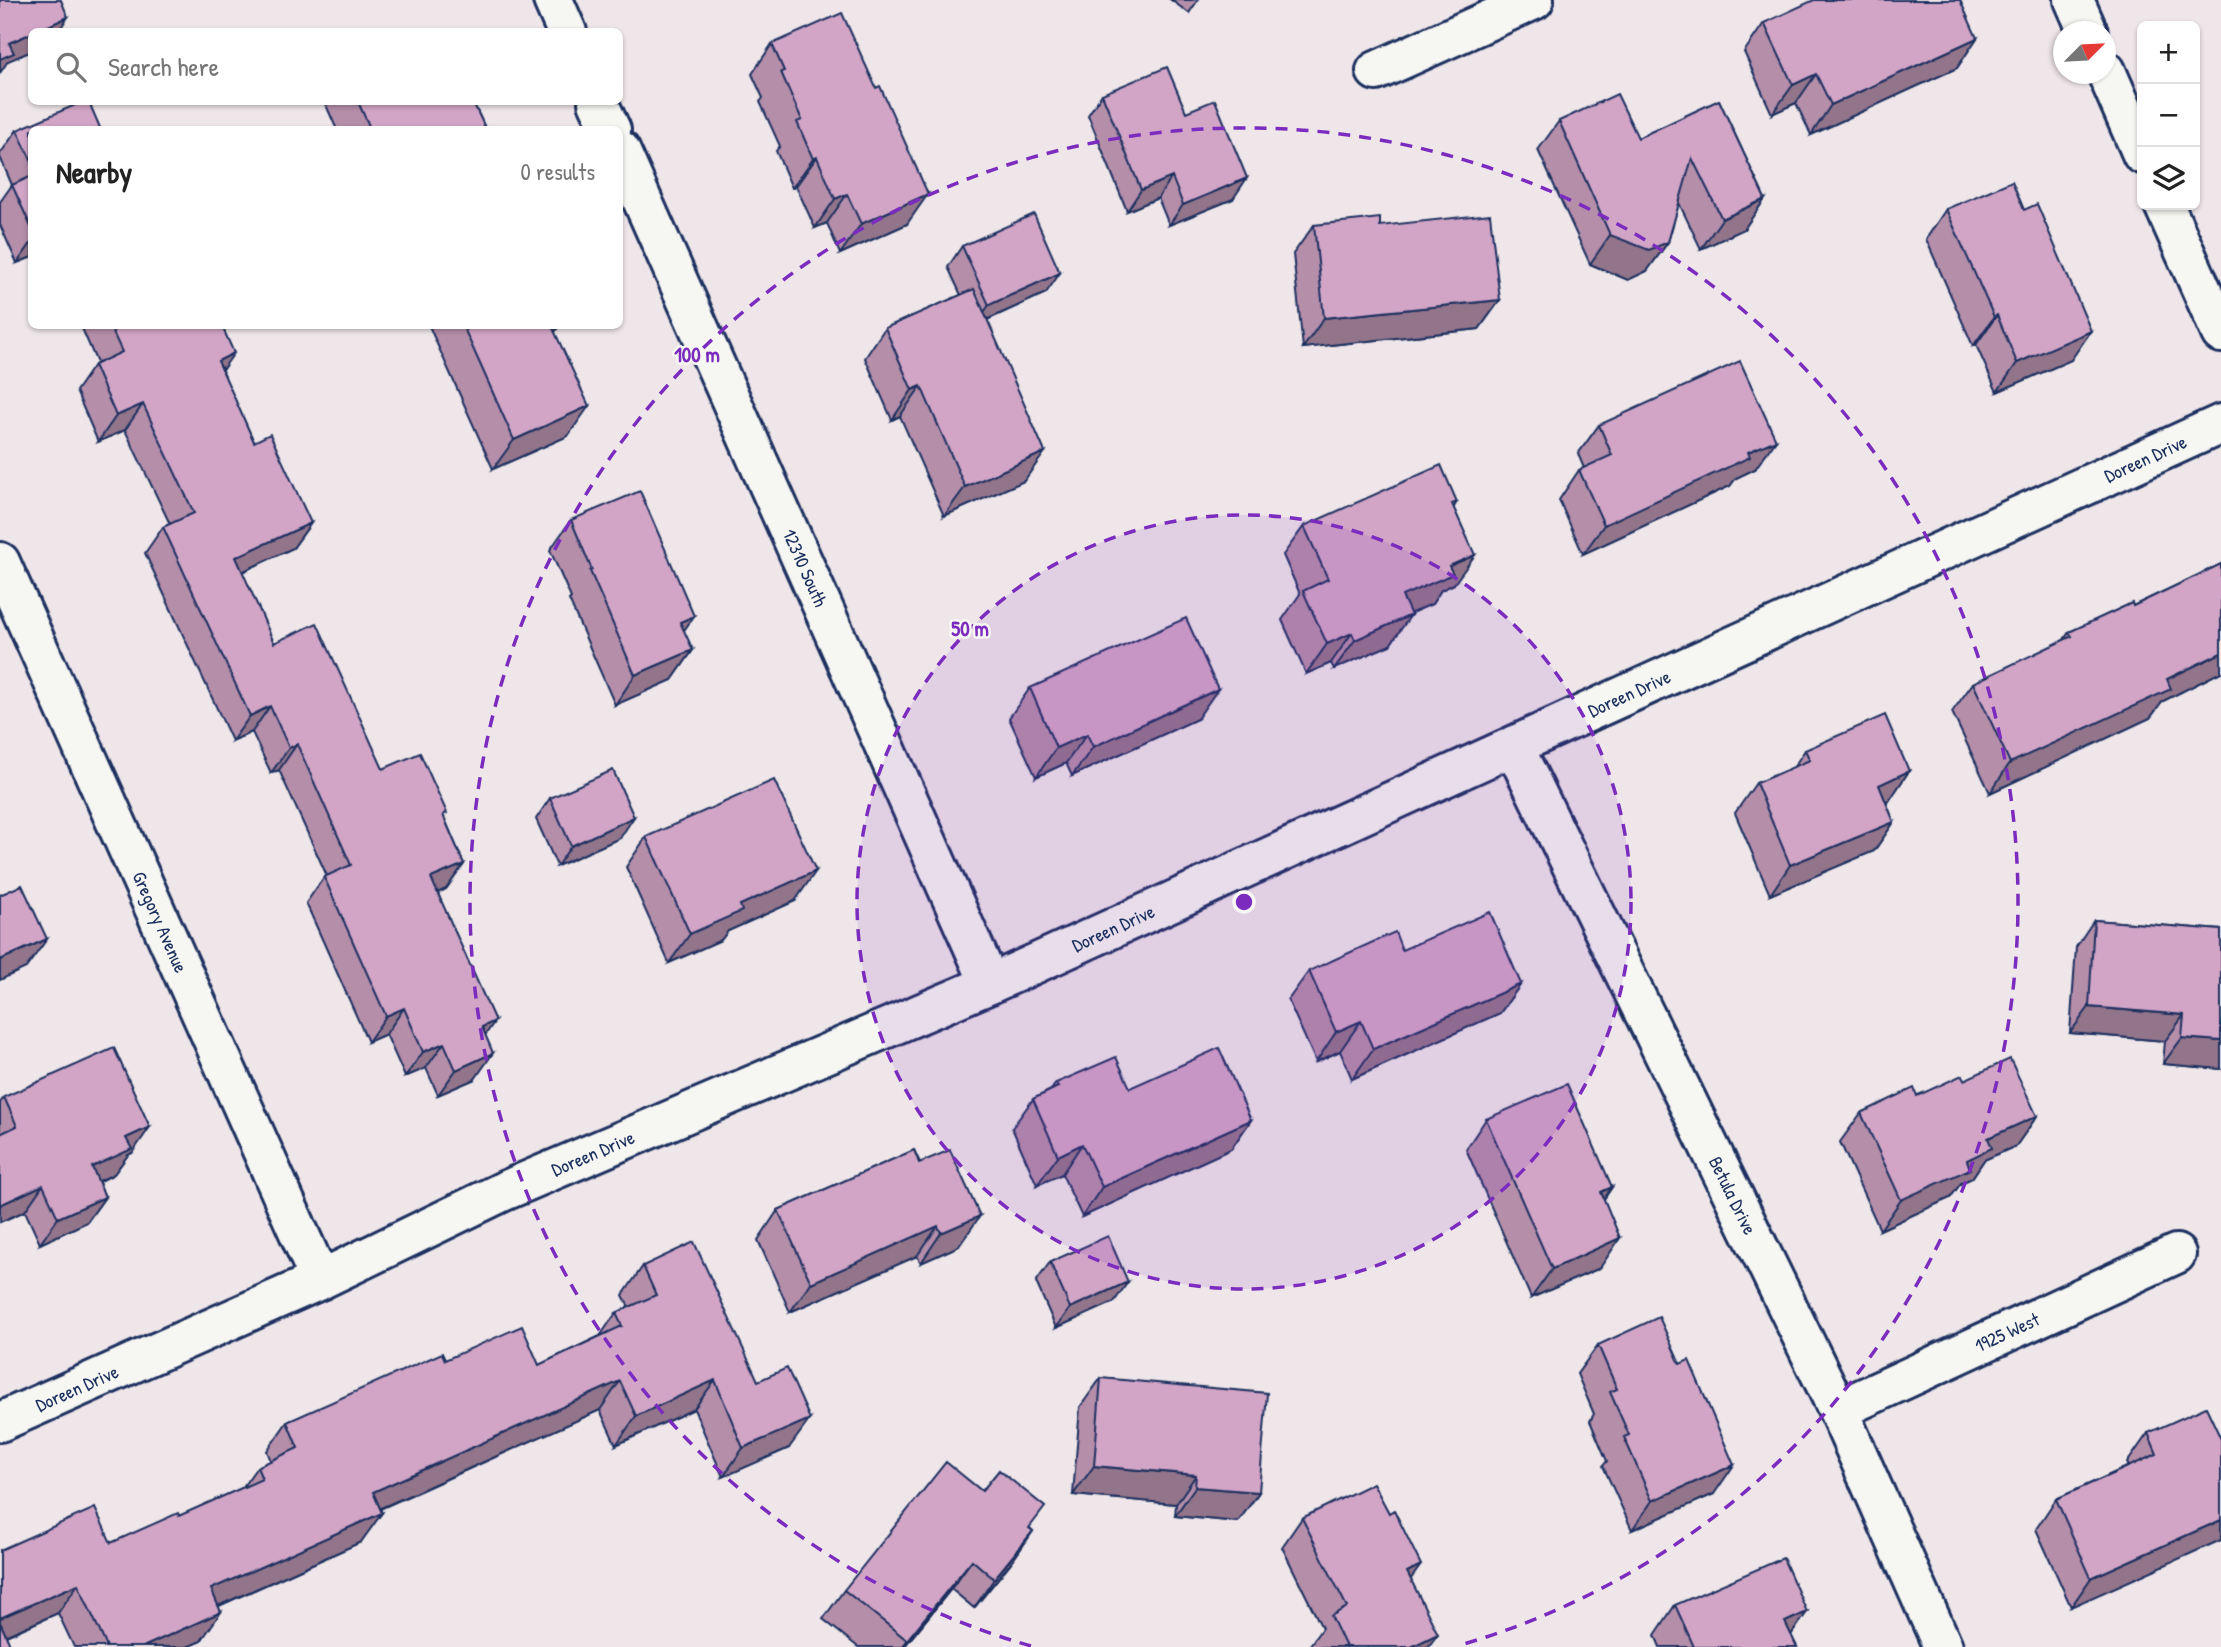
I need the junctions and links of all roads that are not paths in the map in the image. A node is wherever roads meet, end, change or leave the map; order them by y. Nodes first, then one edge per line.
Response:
1 (553, 0) edge
2 (1534, 0) edge
3 (2074, 0) edge
4 (2083, 21) edge
5 (565, 28) edge
6 (1376, 71) dead end
7 (2111, 84) edge
8 (599, 105) edge
9 (609, 126) edge
10 (2139, 147) edge
11 (623, 157) edge
12 (2166, 210) edge
13 (2221, 333) edge
14 (2221, 424) edge
15 (0, 562) edge
16 (1514, 747) junction
17 (990, 984) junction
18 (2176, 1254) dead end
19 (320, 1280) junction
20 (1838, 1410) junction
21 (0, 1422) edge
22 (1942, 1647) edge

1 - 5 street
2 - 6 street
3 - 4 street
7 - 10 street
8 - 9 street
11 - 17 street, 12310 South
12 - 13 street
14 - 16 street, Doreen Drive
15 - 19 street, Gregory Avenue
16 - 17 street, Doreen Drive
16 - 20 street, Betula Drive
17 - 19 street, Doreen Drive
18 - 20 street, 1925 West
19 - 21 street, Doreen Drive
20 - 22 street, Betula Drive

